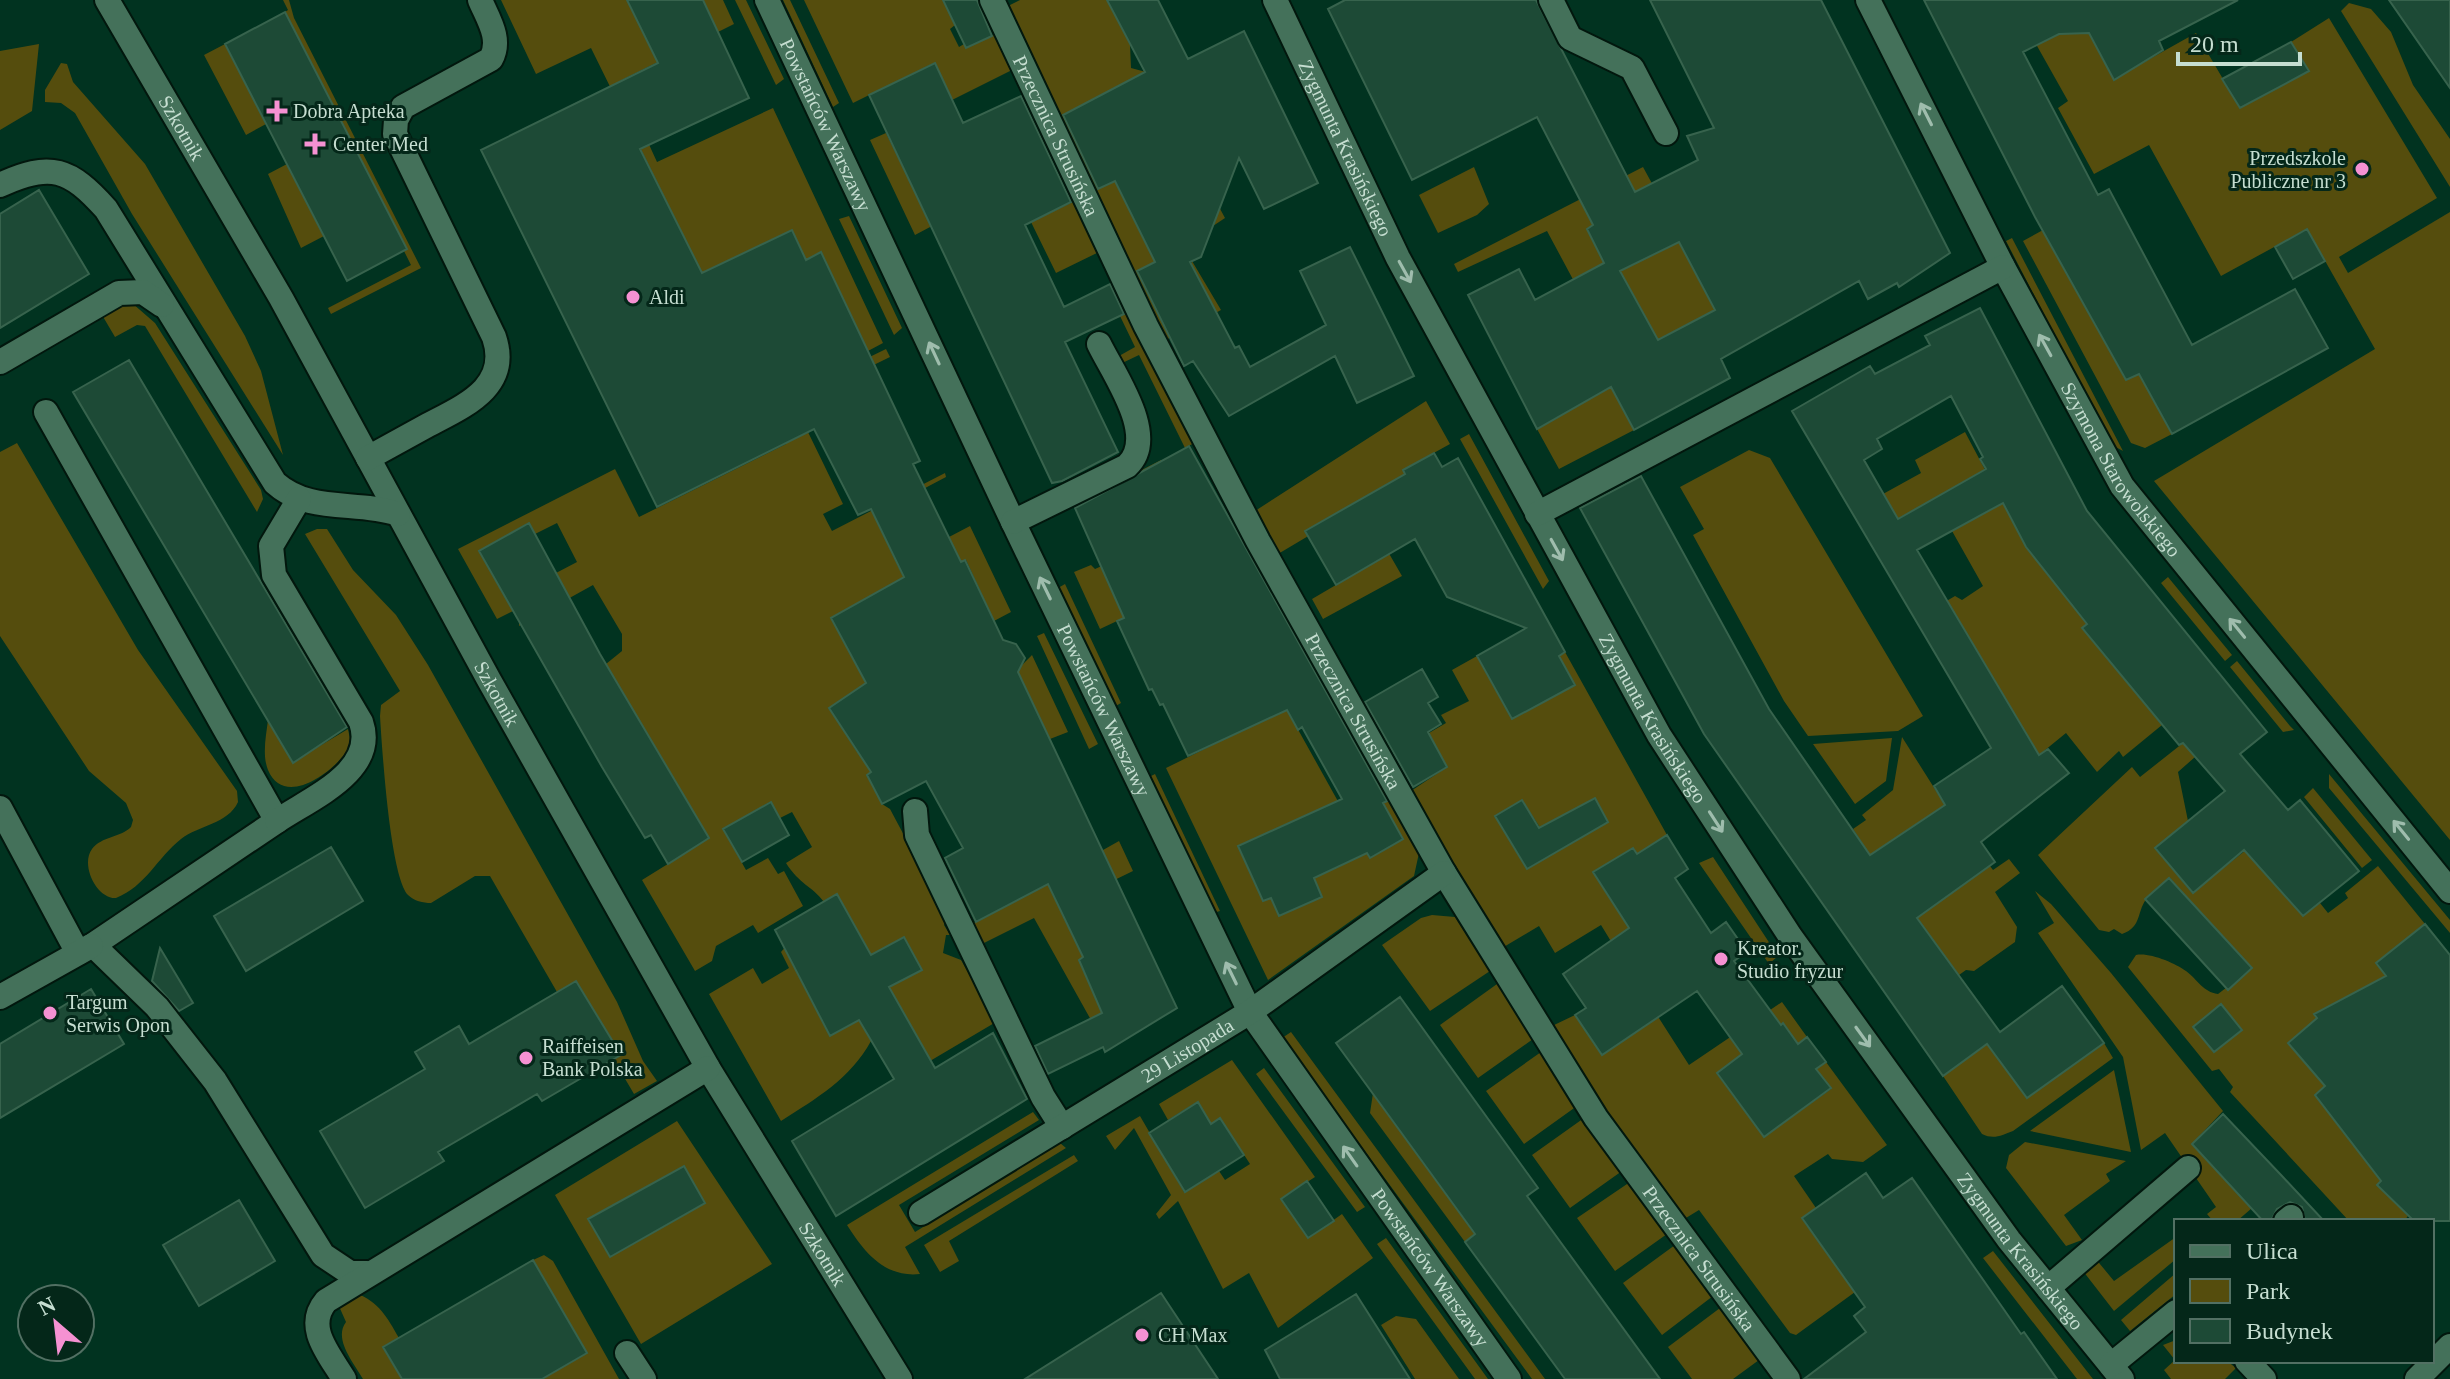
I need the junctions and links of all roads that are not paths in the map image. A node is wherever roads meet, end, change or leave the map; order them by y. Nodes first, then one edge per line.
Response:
1 (107, 0) edge
2 (480, 0) edge
3 (767, 0) edge
4 (992, 0) edge
5 (1275, 0) edge
6 (1551, 0) edge
7 (1868, 0) edge
8 (1666, 133) dead end
9 (0, 185) edge
10 (2003, 267) junction
11 (168, 311) junction
12 (1099, 344) dead end
13 (0, 362) edge
14 (46, 412) dead end
15 (368, 458) junction
16 (299, 499) junction
17 (398, 514) junction
18 (1537, 514) junction
19 (1013, 522) junction
20 (0, 808) edge
21 (915, 811) dead end
22 (277, 821) junction
23 (1444, 873) junction
24 (2450, 891) edge
25 (85, 949) junction
26 (0, 997) edge
27 (1250, 1012) junction
28 (708, 1068) junction
29 (1062, 1127) junction
30 (2188, 1168) dead end
31 (921, 1213) dead end
32 (367, 1273) junction
33 (2048, 1288) junction
34 (2174, 1314) edge
35 (2450, 1346) edge
36 (627, 1353) dead end
37 (2434, 1362) edge
38 (2249, 1363) edge
39 (2433, 1363) edge
40 (2116, 1372) edge
41 (344, 1379) edge
42 (644, 1379) edge
43 (900, 1379) edge
44 (1509, 1379) edge
45 (1788, 1379) edge
46 (2264, 1379) edge
47 (2417, 1379) edge

1 - 15 street, Szkotnik
2 - 15 street
19 -> 3 street, Powstańców Warszawy
4 - 23 street, Przecznica Strusińska
5 -> 18 street, Zygmunta Krasińskiego
6 - 8 street
10 -> 7 street, Szymona Starowolskiego
9 - 11 street
10 - 18 street
24 -> 10 street, Szymona Starowolskiego
11 - 13 street
11 - 16 street
12 - 19 street
14 - 22 street
15 - 17 street, Szkotnik
16 - 17 street
16 - 22 street
17 - 28 street, Szkotnik
18 -> 33 street, Zygmunta Krasińskiego
27 -> 19 street, Powstańców Warszawy
20 - 25 street
21 - 29 street
22 - 25 street
23 - 27 street, 29 Listopada
23 - 45 street, Przecznica Strusińska
25 - 26 street
25 - 32 street
27 - 29 street, 29 Listopada
44 -> 27 street, Powstańców Warszawy
28 - 32 street
28 - 43 street, Szkotnik
29 - 31 street, 29 Listopada
30 - 33 street
32 - 41 street
33 - 40 street, Zygmunta Krasińskiego
34 - 40 street
35 - 37 street
36 - 42 street
38 - 46 street
39 - 47 street

